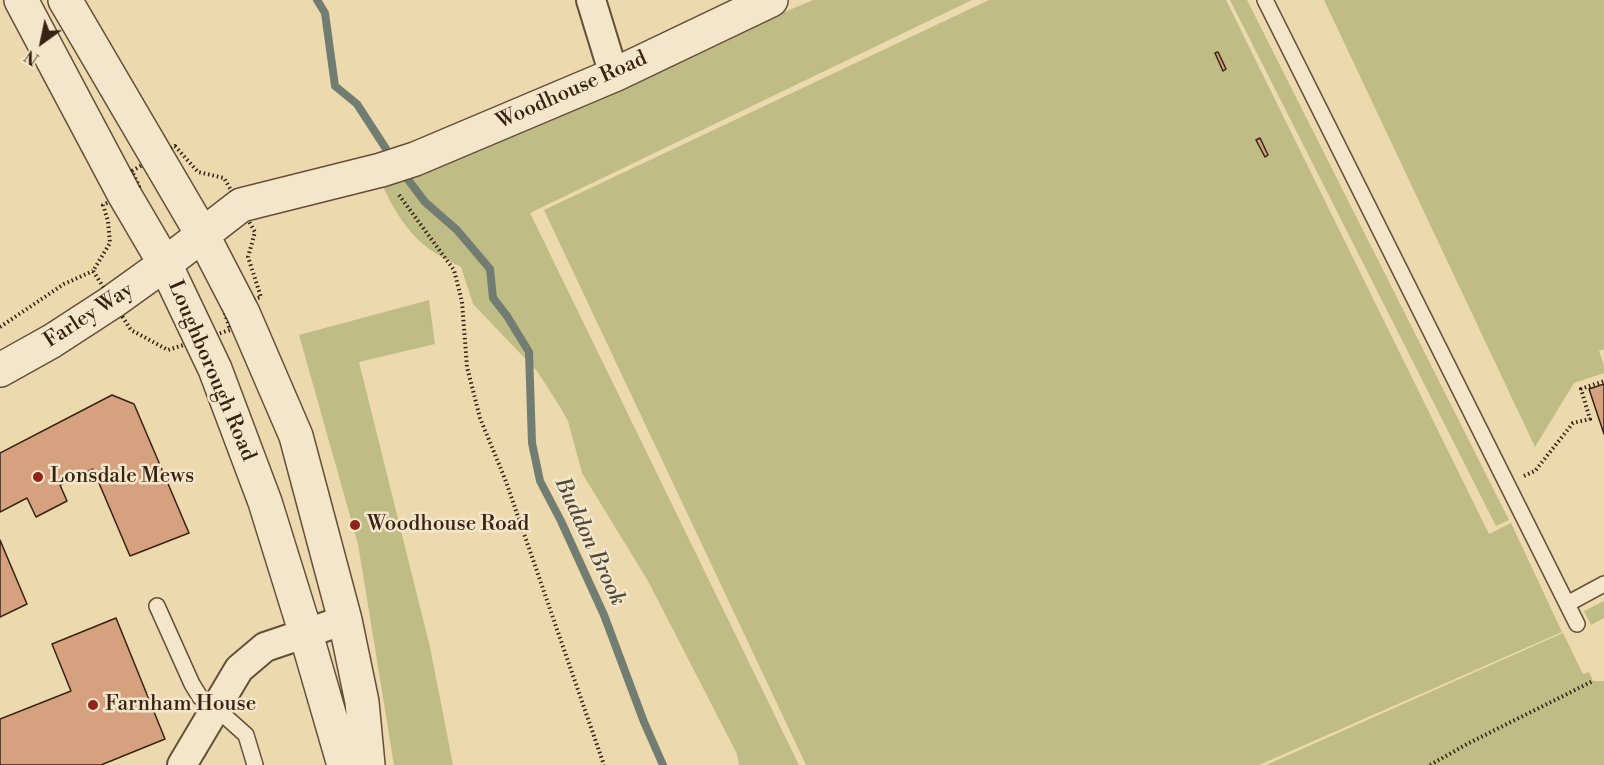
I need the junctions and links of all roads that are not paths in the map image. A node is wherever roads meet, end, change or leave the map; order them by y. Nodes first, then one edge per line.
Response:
1 (21, 0) edge
2 (64, 0) edge
3 (591, 0) edge
4 (771, 0) edge
5 (1265, 0) edge
6 (614, 75) junction
7 (202, 234) junction
8 (165, 264) junction
9 (0, 370) edge
10 (1604, 584) edge
11 (1567, 604) junction
12 (157, 606) dead end
13 (345, 620) junction
14 (1577, 624) dead end
15 (306, 634) junction
16 (217, 709) junction
17 (183, 765) edge
18 (255, 765) edge
19 (344, 765) edge
20 (368, 765) edge

1 - 8 street, Loughborough Road
2 - 7 street
3 - 6 street
4 - 6 street, Woodhouse Road
5 - 11 lane
6 - 7 street, Woodhouse Road
7 - 8 street, Farley Way
7 - 13 street
8 - 9 street, Farley Way
8 - 15 street, Loughborough Road
10 - 11 lane
11 - 14 lane
12 - 16 lane
13 - 15 street
13 - 20 street
15 - 16 street
15 - 19 street, Loughborough Road
16 - 17 street
16 - 18 lane

